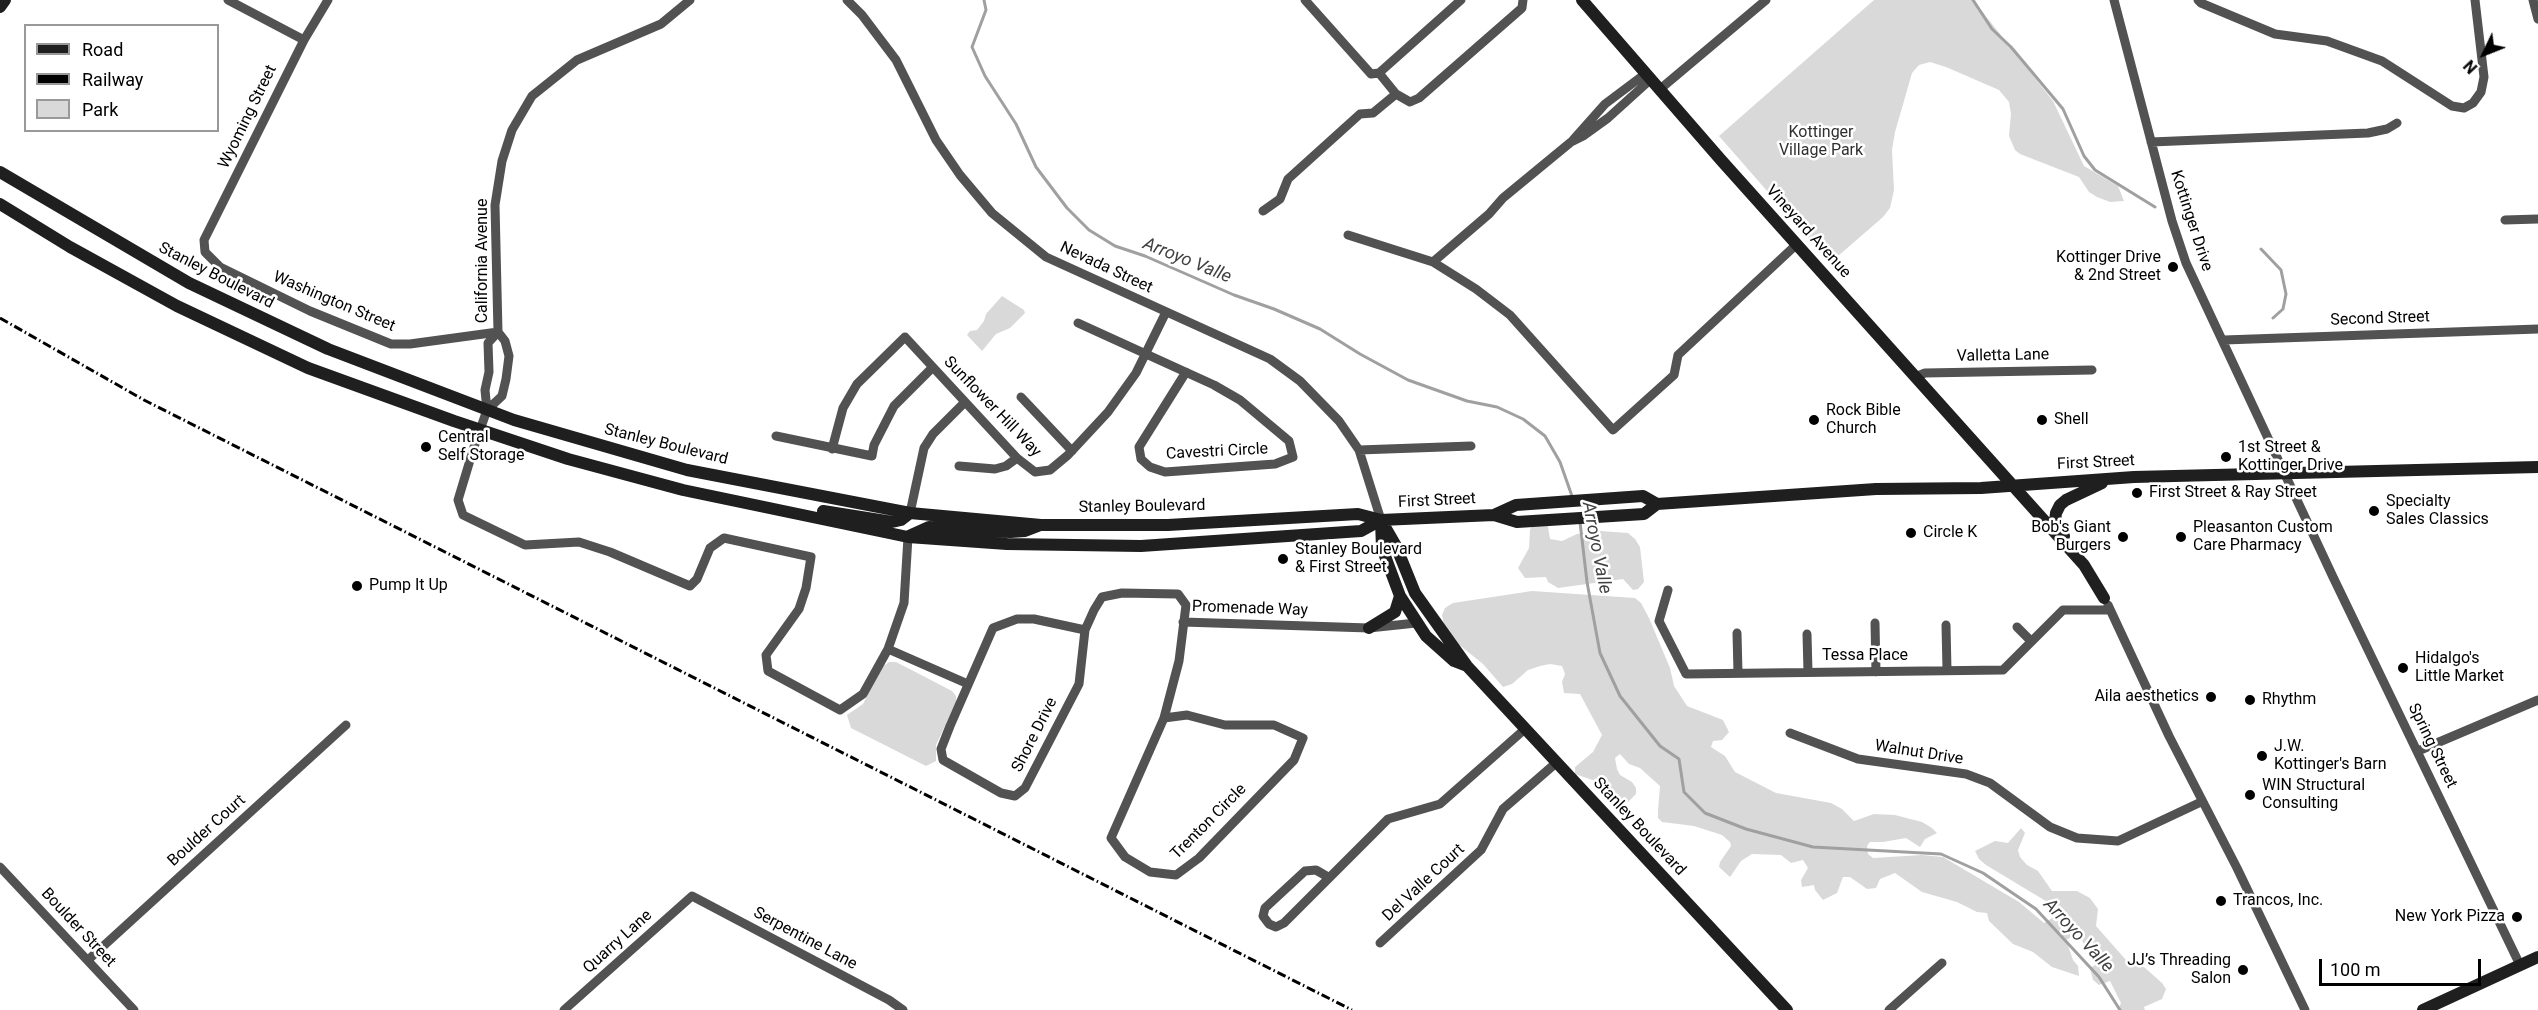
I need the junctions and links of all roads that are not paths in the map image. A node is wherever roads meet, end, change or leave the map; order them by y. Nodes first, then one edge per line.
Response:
1 (5, 0) edge
2 (228, 0) edge
3 (328, 0) edge
4 (690, 0) edge
5 (848, 0) edge
6 (1305, 0) edge
7 (1461, 0) edge
8 (1523, 0) edge
9 (1582, 0) edge
10 (1766, 0) edge
11 (2114, 0) edge
12 (2198, 0) edge
13 (2475, 0) edge
14 (2533, 0) edge
15 (0, 7) edge
16 (2538, 19) edge
17 (303, 40) junction
18 (1375, 74) junction
19 (1648, 77) junction
20 (1659, 90) junction
21 (1396, 94) junction
22 (2397, 123) dead end
23 (2151, 142) junction
24 (0, 172) edge
25 (0, 204) edge
26 (1263, 211) dead end
27 (2538, 219) edge
28 (2505, 220) dead end
29 (1348, 235) dead end
30 (1797, 244) junction
31 (205, 252) joint
32 (1433, 262) junction
33 (1166, 312) junction
34 (1078, 323) dead end
35 (2538, 329) edge
36 (498, 332) junction
37 (2224, 340) junction
38 (1145, 354) junction
39 (933, 368) junction
40 (2092, 370) dead end
41 (1186, 372) junction
42 (1915, 376) junction
43 (1021, 397) dead end
44 (965, 402) junction
45 (487, 410) junction
46 (480, 430) junction
47 (776, 436) dead end
48 (1471, 446) dead end
49 (832, 449) junction
50 (1359, 450) junction
51 (1072, 451) junction
52 (1017, 458) junction
53 (959, 466) dead end
54 (2538, 467) edge
55 (687, 470) junction
56 (2285, 474) junction
57 (2111, 479) junction
58 (2011, 485) junction
59 (683, 490) junction
60 (1657, 504) junction
61 (777, 510) junction
62 (910, 513) junction
63 (1494, 514) junction
64 (1382, 520) junction
65 (1041, 525) junction
66 (908, 537) junction
67 (2080, 561) junction
68 (1668, 590) dead end
69 (1400, 596) junction
70 (2104, 598) joint
71 (2110, 610) junction
72 (1183, 622) junction
73 (1416, 623) junction
74 (1875, 623) dead end
75 (1946, 625) dead end
76 (2017, 627) dead end
77 (1369, 628) junction
78 (1085, 630) junction
79 (1737, 633) dead end
80 (1807, 634) dead end
81 (2031, 641) junction
82 (888, 649) junction
83 (1467, 666) junction
84 (1947, 670) junction
85 (1808, 672) junction
86 (1876, 672) junction
87 (1738, 673) junction
88 (968, 684) junction
89 (2538, 700) edge
90 (1164, 718) junction
91 (346, 725) dead end
92 (1525, 729) junction
93 (1790, 733) dead end
94 (2418, 751) junction
95 (1556, 763) junction
96 (2201, 802) junction
97 (0, 867) edge
98 (1329, 877) junction
99 (692, 896) joint
100 (1380, 943) dead end
101 (2538, 957) edge
102 (88, 960) junction
103 (1942, 963) dead end
104 (2520, 965) junction
105 (134, 1010) edge
106 (564, 1010) edge
107 (903, 1010) edge
108 (1787, 1010) edge
109 (1889, 1010) edge
110 (2305, 1010) edge
111 (2423, 1010) edge

1 - 15 main road
2 - 17 street
3 - 17 street, Wyoming Street
4 - 36 street, California Avenue
5 - 33 street, Nevada Street
6 - 18 street
7 - 18 street
8 - 21 street
9 - 19 main road, Vineyard Avenue
10 - 20 street
11 - 23 street, Kottinger Drive
12 - 13 street
14 - 16 street
17 - 31 street, Wyoming Street
18 - 21 street
19 - 20 main road, Vineyard Avenue
19 - 32 street
20 - 30 main road, Vineyard Avenue
21 - 26 street
22 - 23 street
23 - 37 street, Kottinger Drive
24 - 45 main road, Stanley Boulevard
25 - 46 main road
27 - 28 street
29 - 32 street
30 - 32 street
30 - 42 main road, Vineyard Avenue
31 - 36 street, Washington Street
33 - 38 street, Sunflower Hill Way
33 - 50 street, Nevada Street
34 - 38 street, Cavestri Circle
35 - 37 street, Second Street
36 - 45 street, California Avenue
36 - 45 street, California Avenue
37 - 56 street, Kottinger Drive
38 - 41 street, Cavestri Circle
38 - 51 street, Sunflower Hill Way
39 - 44 street, Sunflower Hill Way
39 - 49 street
39 - 49 street, Sunflower Hill Way
40 - 42 street, Valletta Lane
41 - 41 street, Cavestri Circle
42 - 58 main road, Vineyard Avenue
43 - 51 street
44 - 52 street, Sunflower Hill Way
44 - 62 street
45 - 46 street, California Avenue
45 - 55 main road, Stanley Boulevard
46 - 59 main road
46 - 82 street, California Avenue
47 - 49 street
48 - 50 street
50 - 64 street, Nevada Street
51 - 52 street, Sunflower Hill Way
52 - 53 street
54 - 56 main road, First Street
55 - 59 main road
55 - 62 main road, Stanley Boulevard
56 - 57 main road, First Street
56 - 94 street, Spring Street
57 - 58 main road, First Street
57 - 67 main road
58 - 60 main road, First Street
58 - 67 main road, Vineyard Avenue
59 - 61 main road
60 - 63 main road, First Street
60 - 63 main road, First Street
61 - 62 main road
61 - 66 main road
62 - 65 main road, Stanley Boulevard
63 - 64 main road, First Street
64 - 65 main road, Stanley Boulevard
64 - 66 main road
64 - 69 main road, Stanley Boulevard
64 - 83 main road, Stanley Boulevard
65 - 66 main road
66 - 82 street
67 - 70 main road
68 - 87 street, Tessa Place
69 - 73 main road, Stanley Boulevard
69 - 77 main road
70 - 71 street
71 - 81 street, Tessa Place
71 - 96 street
72 - 77 street, Promenade Way
72 - 78 street, Promenade Way
72 - 90 street, Trenton Circle
73 - 77 street, Promenade Way
73 - 83 main road, Stanley Boulevard
74 - 86 street
75 - 84 street
76 - 81 street
78 - 88 street
78 - 88 street, Shore Drive
79 - 87 street
80 - 85 street
81 - 84 street, Tessa Place
82 - 88 street
83 - 92 main road, Stanley Boulevard
84 - 86 street, Tessa Place
85 - 86 street, Tessa Place
85 - 87 street, Tessa Place
89 - 94 street
90 - 90 street, Trenton Circle
91 - 102 street, Boulder Court
92 - 95 main road, Stanley Boulevard
92 - 98 street
93 - 96 street, Walnut Drive
94 - 104 street, Spring Street
95 - 100 street, Del Valle Court
95 - 108 main road, Stanley Boulevard
96 - 110 street
97 - 102 street, Boulder Street
98 - 98 street
99 - 106 street, Quarry Lane
99 - 107 street, Serpentine Lane
101 - 104 main road
102 - 105 street, Boulder Street
103 - 109 street
104 - 111 main road

